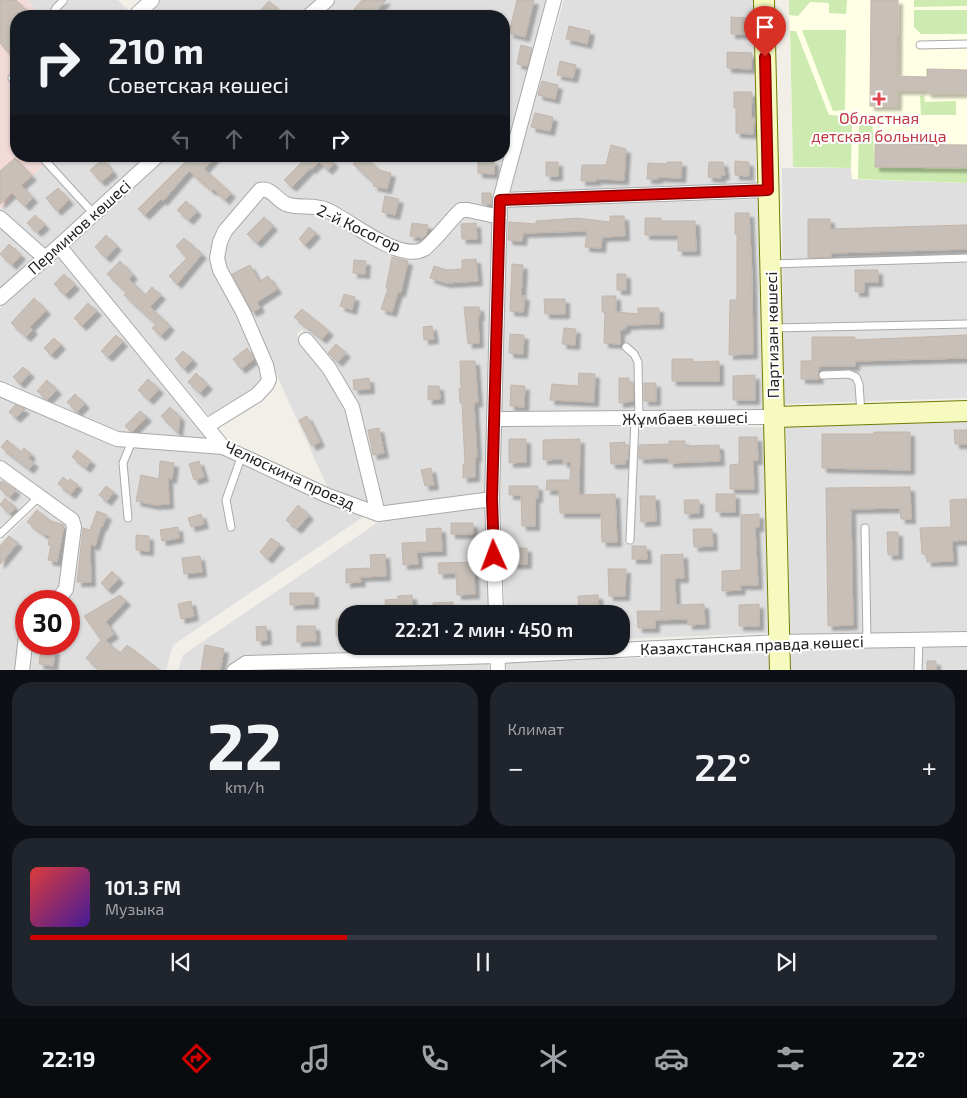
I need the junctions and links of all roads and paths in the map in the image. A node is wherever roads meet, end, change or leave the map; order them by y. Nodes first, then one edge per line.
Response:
1 (152, 0) edge
2 (326, 0) edge
3 (554, 0) edge
4 (771, 0) edge
5 (141, 10) edge
6 (315, 10) edge
7 (764, 10) edge
8 (967, 44) edge
9 (920, 45) dead end
10 (46, 162) edge
11 (150, 162) edge
12 (768, 190) junction
13 (500, 200) junction
14 (94, 214) junction
15 (500, 217) junction
16 (0, 218) edge
17 (59, 246) junction
18 (45, 258) junction
19 (967, 258) edge
20 (770, 264) junction
21 (0, 298) edge
22 (967, 324) edge
23 (772, 328) junction
24 (306, 340) dead end
25 (626, 347) dead end
26 (823, 375) dead end
27 (0, 389) edge
28 (967, 411) edge
29 (861, 414) junction
30 (774, 416) junction
31 (494, 419) junction
32 (637, 419) junction
33 (207, 426) junction
34 (132, 441) junction
35 (224, 447) junction
36 (242, 455) junction
37 (0, 468) edge
38 (40, 496) junction
39 (492, 499) junction
40 (378, 514) junction
41 (128, 518) dead end
42 (231, 527) dead end
43 (865, 528) dead end
44 (0, 534) edge
45 (630, 540) dead end
46 (65, 590) edge
47 (496, 605) edge
48 (967, 639) edge
49 (919, 640) junction
50 (867, 641) junction
51 (779, 642) junction
52 (630, 647) edge
53 (24, 655) edge
54 (413, 655) edge
55 (497, 655) edge
56 (236, 668) edge
57 (22, 670) edge
58 (498, 670) edge
59 (780, 670) edge
60 (918, 670) edge

1 - 5 street
2 - 6 street
3 - 13 street
4 - 7 street
7 - 12 street, Партизан көшесі
8 - 9 lane
10 - 14 lane
11 - 14 street, Перминов көшесі
12 - 13 street
12 - 20 street, Партизан көшесі
13 - 15 street
14 - 17 street, Перминов көшесі
15 - 31 street
15 - 33 street, 2-й Косогор
16 - 18 street
17 - 18 street, Перминов көшесі
17 - 33 street, Челюскина проезд
18 - 21 street, Перминов көшесі
19 - 20 lane
20 - 23 street, Партизан көшесі
22 - 23 lane
23 - 30 street, Партизан көшесі
24 - 40 street
25 - 32 lane
26 - 29 lane
27 - 34 street
28 - 29 street, Жұмбаев көшесі
29 - 30 street, Жұмбаев көшесі
30 - 32 street, Жұмбаев көшесі
30 - 51 street, Партизан көшесі
31 - 32 street, Жұмбаев көшесі
31 - 39 street
32 - 45 lane
33 - 35 street, Челюскина проезд
34 - 35 street
34 - 41 lane
35 - 36 street, Челюскина проезд
36 - 40 street, Челюскина проезд
36 - 42 lane
37 - 38 street
38 - 44 lane
38 - 46 street
39 - 40 street, Челюскина проезд
39 - 47 street
43 - 50 lane
48 - 49 street, Казахстанская правда көшесі
49 - 50 street, Казахстанская правда көшесі
49 - 60 lane
50 - 51 street, Казахстанская правда көшесі
51 - 52 street, Казахстанская правда көшесі
51 - 59 street, Партизан көшесі
53 - 57 street
54 - 56 street, Казахстанская правда көшесі
55 - 58 street

